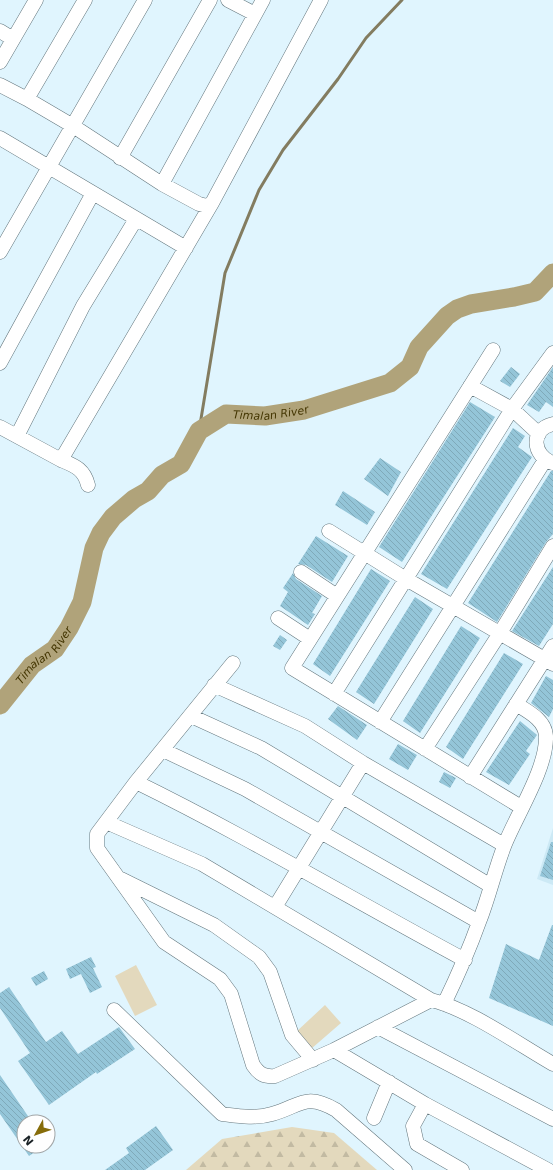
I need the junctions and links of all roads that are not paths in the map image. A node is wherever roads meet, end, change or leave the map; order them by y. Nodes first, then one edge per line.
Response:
1 (36, 0) edge
2 (85, 0) edge
3 (145, 0) edge
4 (210, 0) edge
5 (228, 0) edge
6 (263, 0) edge
7 (321, 0) edge
8 (255, 14) junction
9 (0, 31) edge
10 (13, 38) junction
11 (0, 62) edge
12 (0, 85) edge
13 (27, 99) junction
14 (73, 126) junction
15 (0, 139) edge
16 (120, 158) junction
17 (48, 166) junction
18 (162, 184) junction
19 (92, 193) junction
20 (212, 203) junction
21 (136, 219) junction
22 (186, 248) junction
23 (0, 252) edge
24 (493, 350) dead end
25 (553, 353) edge
26 (0, 363) edge
27 (470, 386) junction
28 (512, 409) junction
29 (553, 424) edge
30 (0, 428) edge
31 (539, 434) junction
32 (17, 436) junction
33 (61, 460) junction
34 (549, 462) edge
35 (88, 485) dead end
36 (329, 531) dead end
37 (553, 546) edge
38 (364, 553) junction
39 (301, 572) dead end
40 (406, 579) junction
41 (336, 596) junction
42 (453, 606) junction
43 (278, 618) dead end
44 (500, 633) junction
45 (310, 640) junction
46 (553, 646) edge
47 (549, 662) edge
48 (233, 663) dead end
49 (214, 685) junction
50 (334, 694) junction
51 (516, 704) junction
52 (191, 716) junction
53 (380, 722) junction
54 (425, 749) junction
55 (163, 750) junction
56 (363, 763) junction
57 (470, 777) junction
58 (136, 782) junction
59 (341, 798) junction
60 (521, 807) junction
61 (106, 822) junction
62 (321, 831) junction
63 (504, 846) junction
64 (298, 869) junction
65 (117, 877) junction
66 (491, 886) junction
67 (275, 908) junction
68 (479, 922) junction
69 (465, 960) junction
70 (437, 1002) junction
71 (114, 1010) dead end
72 (378, 1027) junction
73 (334, 1050) junction
74 (313, 1060) junction
75 (553, 1064) edge
76 (389, 1082) junction
77 (425, 1104) junction
78 (374, 1118) dead end
79 (553, 1119) edge
80 (405, 1170) edge
81 (462, 1170) edge
82 (548, 1170) edge

1 - 10 street
2 - 13 street
3 - 14 street
4 - 16 street
5 - 8 street
6 - 8 street
7 - 20 street
8 - 18 street
9 - 10 street
10 - 11 street
12 - 13 street
13 - 14 street
14 - 16 street
14 - 17 street
15 - 17 street
16 - 18 street
17 - 19 street
17 - 23 street
18 - 20 street
19 - 21 street
19 - 26 street
20 - 22 street
21 - 22 street
21 - 32 street
22 - 33 street
24 - 27 street
25 - 28 street
27 - 28 street
27 - 38 street
28 - 31 street
28 - 40 street
29 - 31 street
30 - 32 street
31 - 34 street
32 - 33 street
33 - 35 street
34 - 42 street
36 - 38 street
37 - 44 street
38 - 40 street
38 - 41 street
39 - 41 street
40 - 42 street
40 - 50 street
41 - 45 street
42 - 44 street
42 - 53 street
43 - 45 street
44 - 47 street
44 - 54 street
45 - 50 street
46 - 47 street
47 - 51 street
48 - 49 street
49 - 52 street
49 - 56 street
50 - 53 street
51 - 57 street
51 - 60 street
52 - 55 street
52 - 59 street
53 - 54 street
54 - 57 street
55 - 58 street
55 - 62 street
56 - 59 street
56 - 63 street
57 - 60 street
58 - 61 street
58 - 64 street
59 - 62 street
59 - 66 street
60 - 63 street
61 - 65 street
61 - 67 street
62 - 64 street
62 - 68 street
63 - 66 street
64 - 67 street
64 - 69 street
65 - 74 street
65 - 74 street
66 - 68 street
67 - 70 street
68 - 69 street
69 - 70 street
70 - 72 street
70 - 75 street
71 - 80 street
72 - 73 street
72 - 79 street
73 - 74 street
73 - 76 street
76 - 77 street
76 - 78 street
77 - 81 street
77 - 82 street

